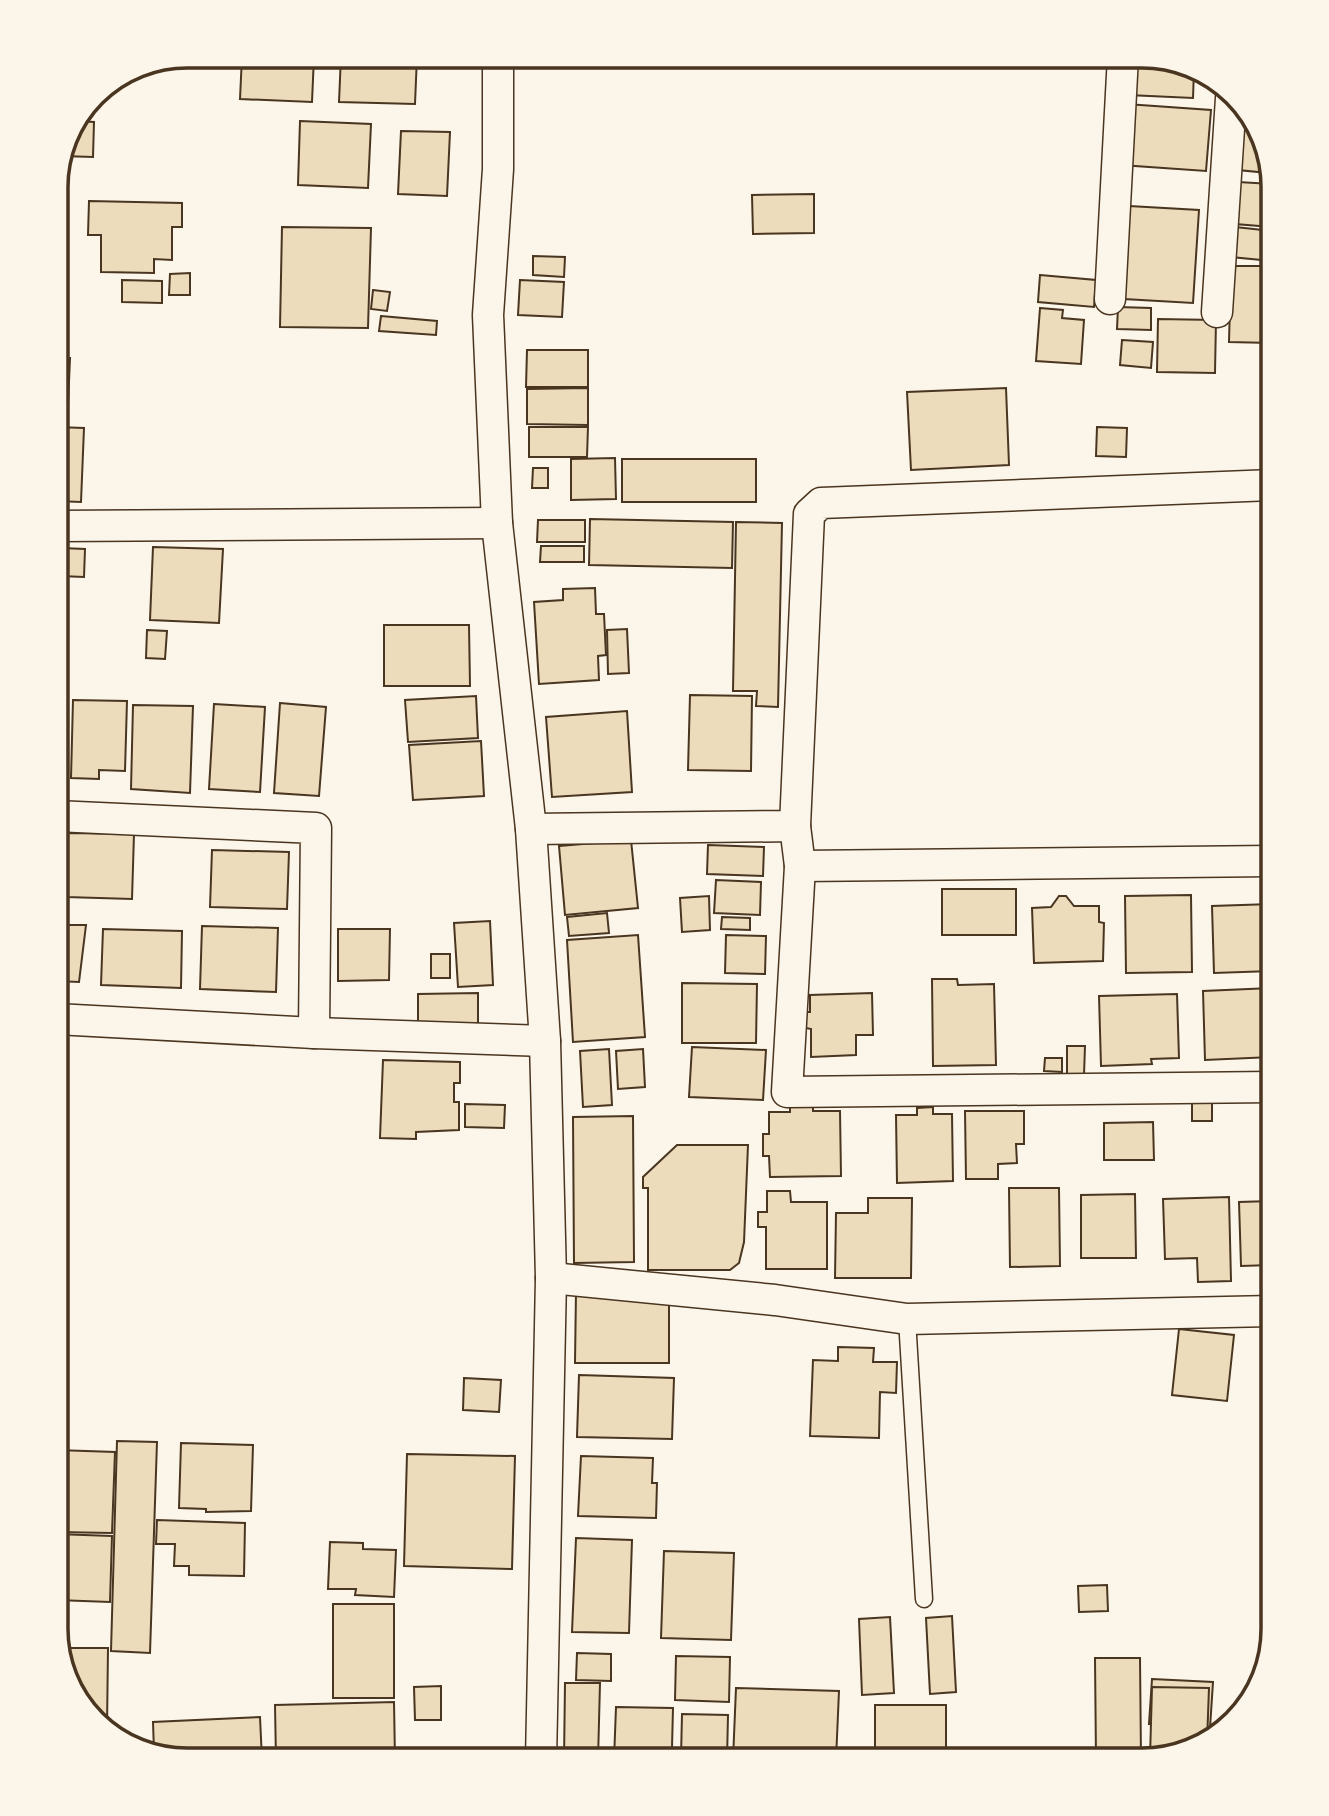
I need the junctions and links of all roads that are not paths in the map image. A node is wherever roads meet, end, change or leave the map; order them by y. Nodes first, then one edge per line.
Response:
1 (498, 68) edge
2 (1122, 69) edge
3 (1230, 108) edge
4 (1110, 299) dead end
5 (1217, 312) dead end
6 (1261, 485) edge
7 (497, 523) junction
8 (69, 526) edge
9 (69, 817) edge
10 (795, 825) junction
11 (531, 829) junction
12 (1261, 861) edge
13 (800, 866) junction
14 (68, 1019) edge
15 (314, 1033) junction
16 (545, 1041) junction
17 (1261, 1087) edge
18 (551, 1278) junction
19 (1261, 1311) edge
20 (907, 1319) junction
21 (924, 1599) dead end
22 (541, 1747) edge

1 - 7 street
2 - 4 street
3 - 5 street
6 - 10 street
7 - 8 street
7 - 11 street
9 - 15 street
10 - 11 street
10 - 13 street
11 - 16 street
12 - 13 street
13 - 17 street
14 - 15 street
15 - 16 street
16 - 18 street
18 - 20 street
18 - 22 street
19 - 20 street
20 - 21 lane

